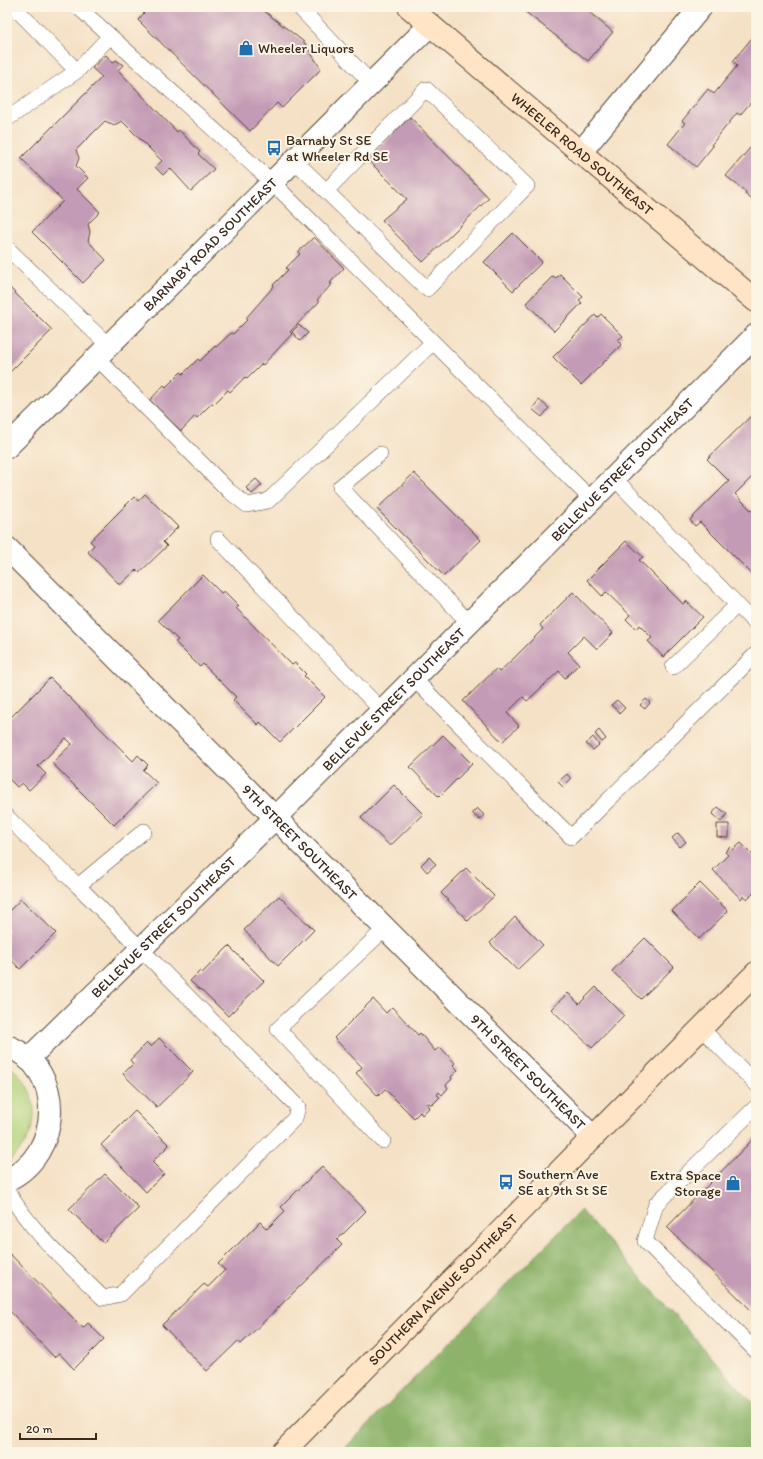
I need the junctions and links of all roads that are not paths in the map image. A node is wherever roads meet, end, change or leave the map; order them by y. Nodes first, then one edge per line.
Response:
1 (14, 7) edge
2 (78, 7) edge
3 (299, 7) edge
4 (409, 7) edge
5 (701, 7) edge
6 (430, 25) junction
7 (110, 36) junction
8 (77, 71) junction
9 (371, 83) junction
10 (7, 119) edge
11 (580, 153) junction
12 (294, 160) junction
13 (272, 182) junction
14 (326, 191) junction
15 (7, 248) edge
16 (756, 300) edge
17 (756, 335) edge
18 (433, 342) junction
19 (103, 352) junction
20 (7, 447) edge
21 (380, 454) dead end
22 (614, 478) junction
23 (592, 500) junction
24 (218, 539) dead end
25 (7, 548) edge
26 (737, 605) junction
27 (469, 623) junction
28 (756, 624) edge
29 (756, 654) edge
30 (674, 667) dead end
31 (414, 679) junction
32 (382, 711) junction
33 (7, 817) edge
34 (275, 818) junction
35 (144, 831) dead end
36 (78, 886) junction
37 (386, 928) junction
38 (140, 949) junction
39 (756, 973) edge
40 (701, 1028) junction
41 (7, 1046) edge
42 (28, 1059) junction
43 (756, 1084) edge
44 (756, 1107) edge
45 (593, 1137) junction
46 (383, 1141) dead end
47 (7, 1180) edge
48 (7, 1190) edge
49 (756, 1350) edge
50 (283, 1452) edge

1 - 8 lane
2 - 7 lane
3 - 9 lane
4 - 6 main road, WHEELER ROAD SOUTHEAST
5 - 11 street
6 - 9 street, BARNABY ROAD SOUTHEAST
6 - 11 main road, WHEELER ROAD SOUTHEAST
7 - 8 lane
7 - 13 lane
8 - 10 lane
9 - 12 street, BARNABY ROAD SOUTHEAST
11 - 16 main road, WHEELER ROAD SOUTHEAST
12 - 13 street, BARNABY ROAD SOUTHEAST
12 - 14 lane
13 - 18 lane
13 - 19 street, BARNABY ROAD SOUTHEAST
14 - 14 lane
15 - 19 lane
17 - 22 street, BELLEVUE STREET SOUTHEAST
18 - 19 lane
18 - 23 lane
19 - 20 street, BARNABY ROAD SOUTHEAST
21 - 27 lane
22 - 23 street, BELLEVUE STREET SOUTHEAST
22 - 26 lane
23 - 27 street, BELLEVUE STREET SOUTHEAST
24 - 32 lane
25 - 34 street, 9TH STREET SOUTHEAST
26 - 28 lane
26 - 30 lane
27 - 31 street, BELLEVUE STREET SOUTHEAST
29 - 31 lane
31 - 32 street, BELLEVUE STREET SOUTHEAST
32 - 34 street, BELLEVUE STREET SOUTHEAST
33 - 36 lane
34 - 37 street, 9TH STREET SOUTHEAST
34 - 38 street, BELLEVUE STREET SOUTHEAST
35 - 36 lane
36 - 38 lane
37 - 45 street, 9TH STREET SOUTHEAST
37 - 46 lane
38 - 42 street, BELLEVUE STREET SOUTHEAST
38 - 48 lane
39 - 40 main road, SOUTHERN AVENUE SOUTHEAST
40 - 43 lane
40 - 45 main road, SOUTHERN AVENUE SOUTHEAST
41 - 42 street
42 - 47 street
44 - 49 lane
45 - 50 main road, SOUTHERN AVENUE SOUTHEAST

